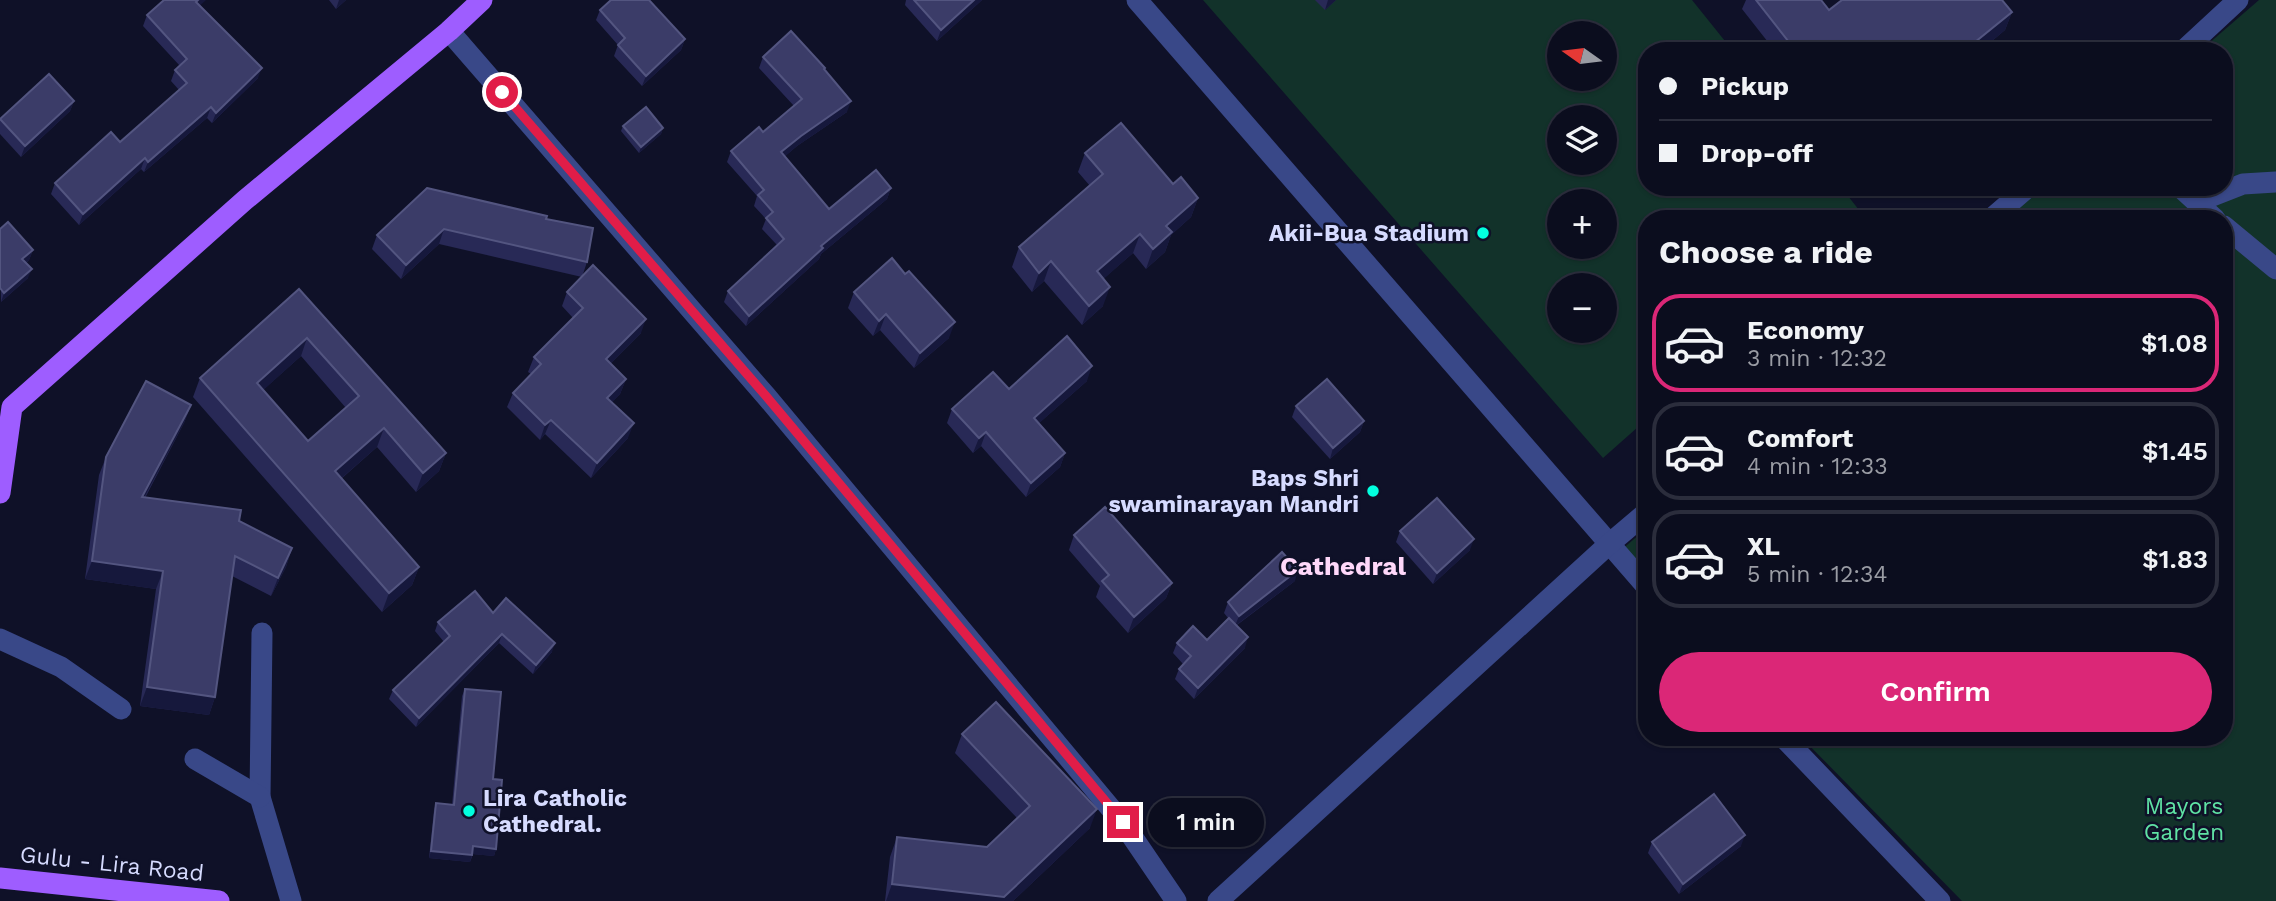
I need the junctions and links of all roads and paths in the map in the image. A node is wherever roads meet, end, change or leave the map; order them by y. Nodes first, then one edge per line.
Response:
1 (482, 0) edge
2 (1137, 0) edge
3 (2238, 0) edge
4 (449, 31) junction
5 (2193, 42) edge
6 (2276, 182) edge
7 (2233, 188) edge
8 (2018, 196) edge
9 (2190, 196) edge
10 (2212, 196) edge
11 (2197, 202) junction
12 (2001, 210) edge
13 (2205, 210) edge
14 (2233, 233) edge
15 (2276, 269) edge
16 (6, 413) edge
17 (0, 493) edge
18 (1638, 520) edge
19 (1608, 545) junction
20 (1638, 577) edge
21 (262, 633) dead end
22 (0, 639) edge
23 (121, 709) dead end
24 (1792, 746) edge
25 (195, 759) dead end
26 (260, 797) junction
27 (0, 878) edge
28 (219, 901) edge
29 (291, 901) edge
30 (1176, 901) edge
31 (1218, 901) edge
32 (1940, 901) edge

1 - 4 main road
2 - 19 street
3 - 5 street
4 - 16 main road
4 - 30 street
6 - 7 street
8 - 12 street
9 - 11 street
10 - 11 street
11 - 13 street
14 - 15 street
16 - 17 main road
18 - 19 street
19 - 20 street
19 - 31 street
21 - 26 street
22 - 23 street
24 - 32 street
25 - 26 street
26 - 29 street
27 - 28 main road, Gulu - Lira Road

